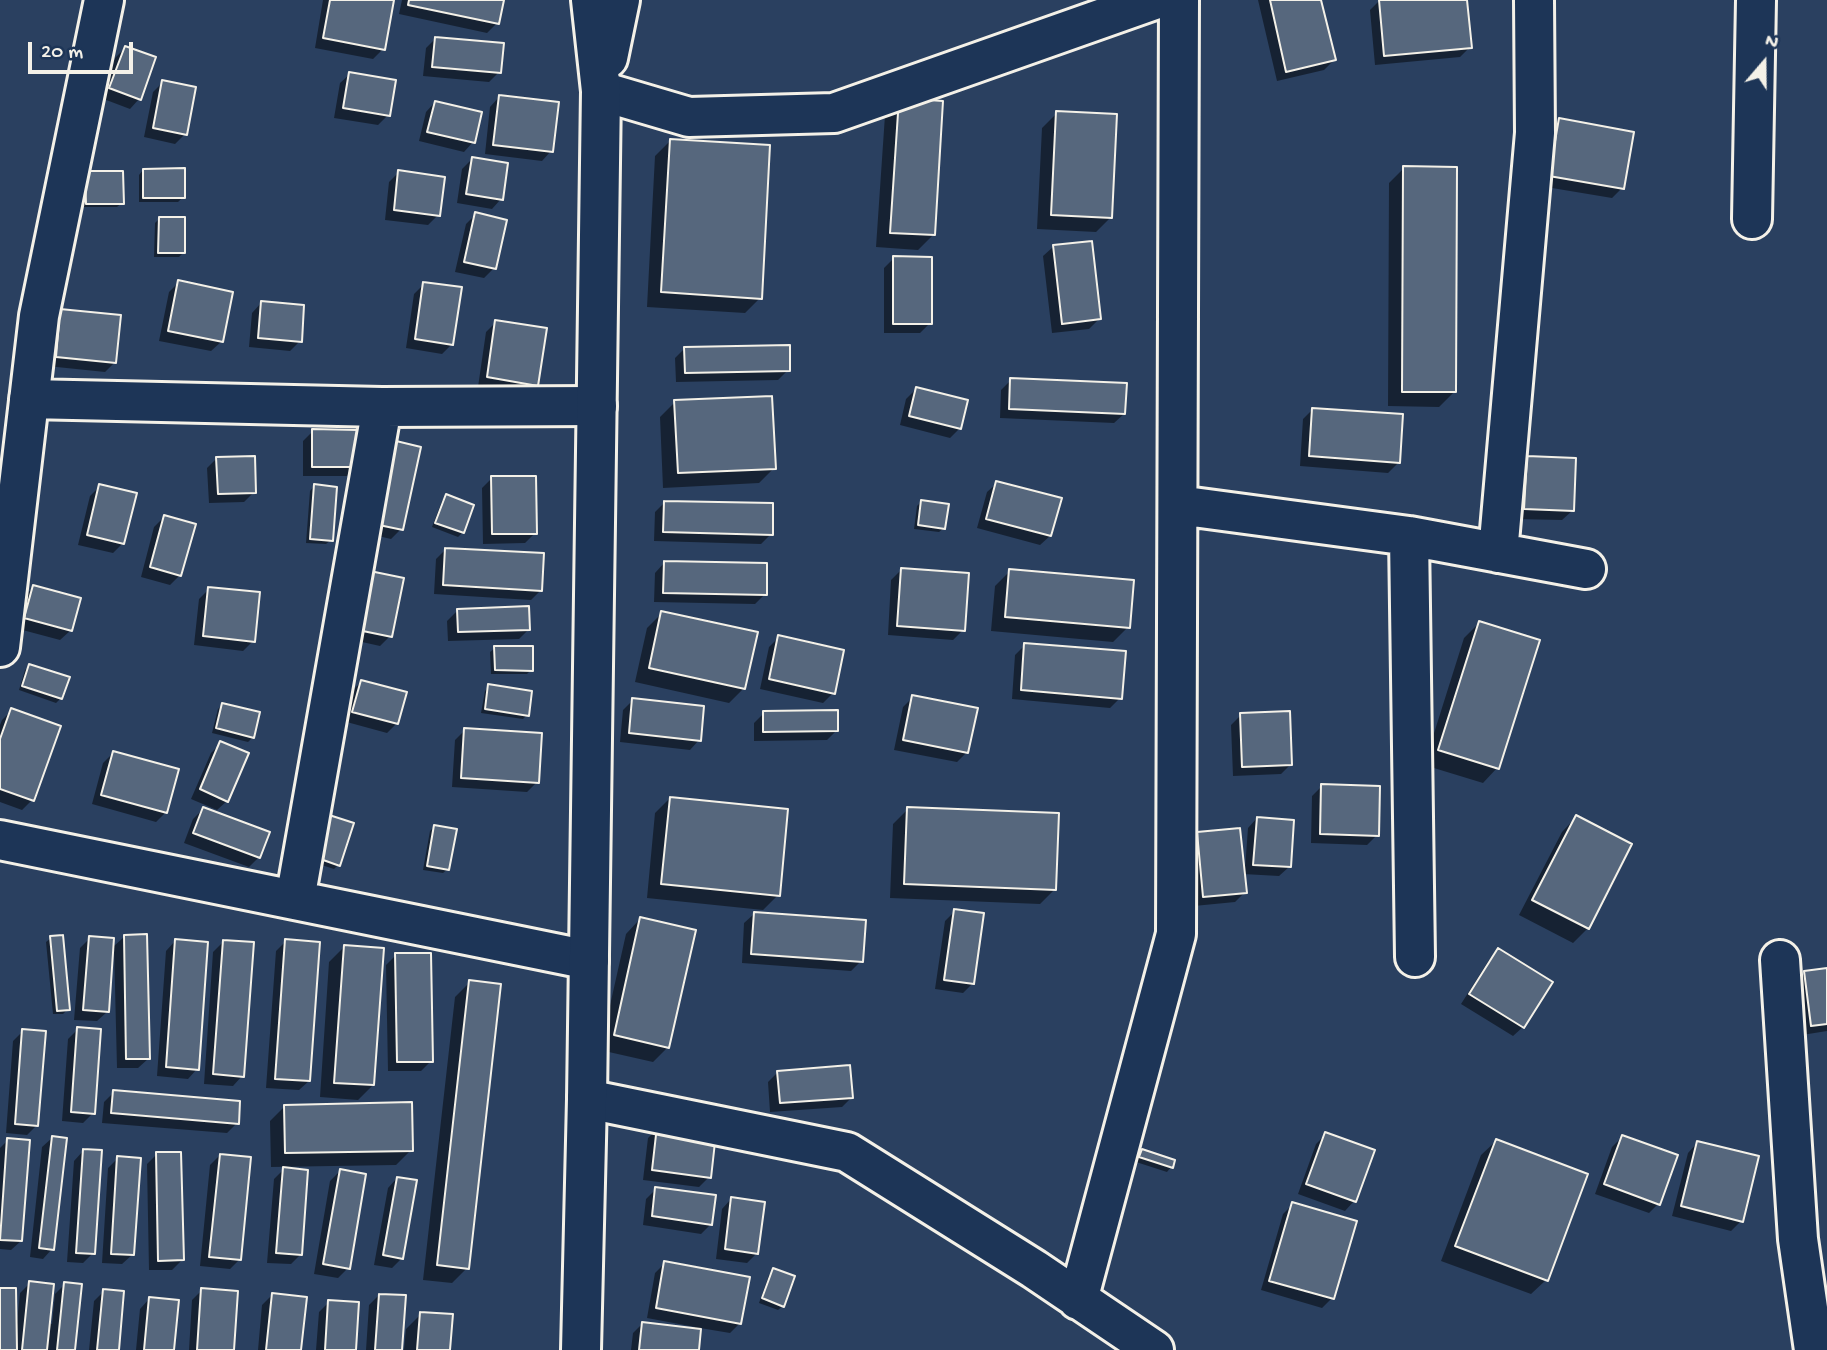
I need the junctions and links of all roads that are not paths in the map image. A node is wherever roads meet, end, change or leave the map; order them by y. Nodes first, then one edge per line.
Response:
1 (104, 0) edge
2 (591, 0) edge
3 (620, 0) edge
4 (1154, 0) edge
5 (1179, 0) edge
6 (1534, 0) edge
7 (1756, 0) edge
8 (601, 91) junction
9 (1752, 219) dead end
10 (29, 399) junction
11 (597, 406) junction
12 (382, 407) junction
13 (1178, 505) junction
14 (1409, 536) junction
15 (1498, 553) junction
16 (1586, 569) dead end
17 (0, 647) edge
18 (0, 840) edge
19 (295, 900) junction
20 (1415, 957) dead end
21 (589, 960) junction
22 (1780, 960) dead end
23 (587, 1099) junction
24 (1078, 1300) junction
25 (581, 1350) edge
26 (1154, 1350) edge
27 (1814, 1350) edge

1 - 10 main road
2 - 8 main road
3 - 8 main road
4 - 8 main road
5 - 13 main road
6 - 15 main road
7 - 9 main road
8 - 11 main road
10 - 12 main road
10 - 17 main road
11 - 12 main road
11 - 21 main road
12 - 19 main road
13 - 14 main road
13 - 24 main road
14 - 15 main road
14 - 20 main road
15 - 16 main road
18 - 19 main road
19 - 21 main road
21 - 23 main road
22 - 27 main road
23 - 24 main road
23 - 25 main road
24 - 26 main road

